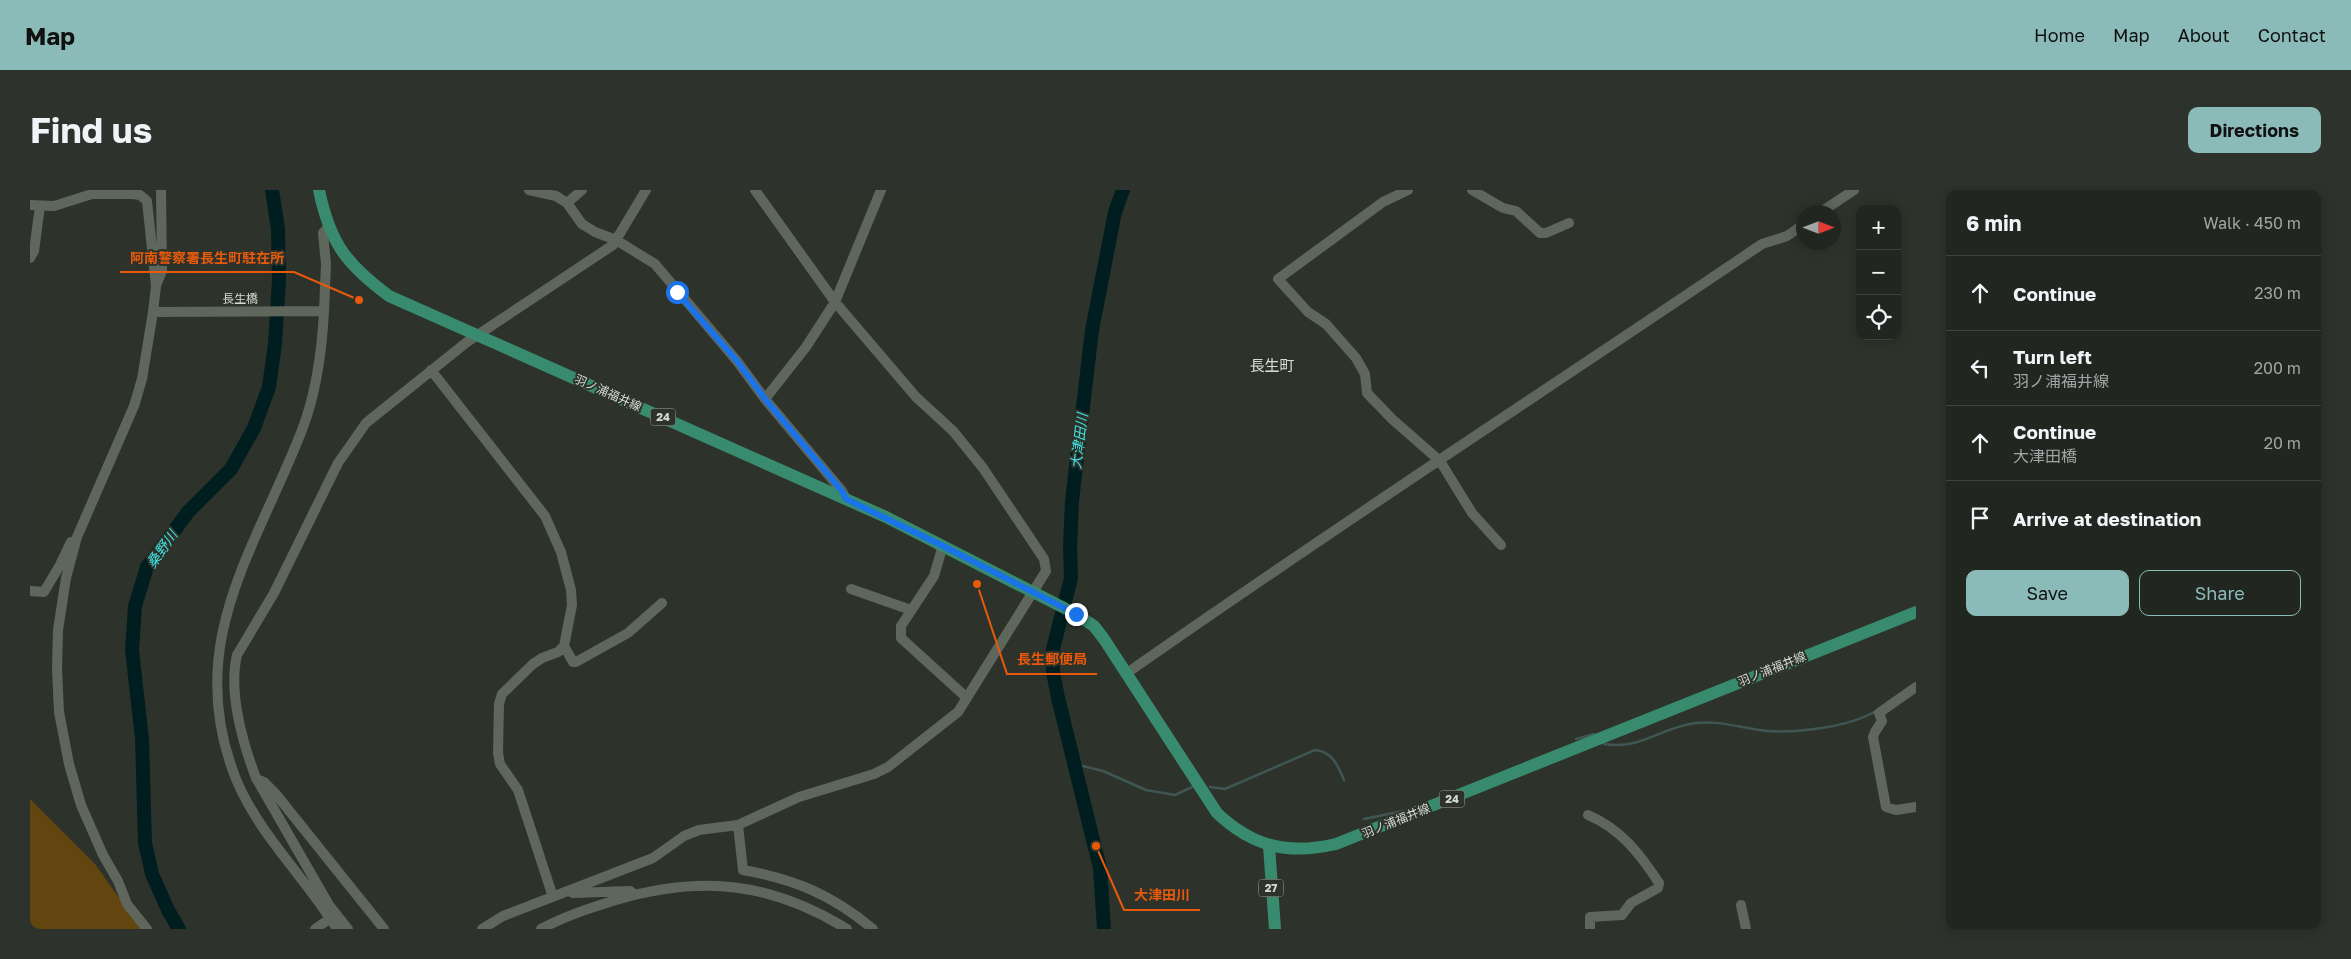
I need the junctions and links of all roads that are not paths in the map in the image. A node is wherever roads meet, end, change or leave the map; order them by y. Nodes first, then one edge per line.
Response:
1 (161, 190) edge
2 (319, 190) edge
3 (529, 190) edge
4 (582, 190) edge
5 (646, 190) edge
6 (756, 190) edge
7 (881, 190) edge
8 (1408, 190) edge
9 (1472, 190) edge
10 (1854, 190) edge
11 (140, 192) edge
12 (567, 203) junction
13 (35, 205) edge
14 (1832, 205) edge
15 (1570, 223) dead end
16 (328, 227) junction
17 (1796, 229) edge
18 (616, 240) junction
19 (30, 258) edge
20 (156, 286) junction
21 (835, 302) junction
22 (322, 311) junction
23 (157, 312) junction
24 (479, 336) junction
25 (431, 370) junction
26 (765, 399) junction
27 (1440, 460) junction
28 (846, 499) junction
29 (78, 537) junction
30 (1501, 545) dead end
31 (943, 546) junction
32 (851, 590) dead end
33 (30, 591) edge
34 (1034, 593) junction
35 (662, 604) dead end
36 (911, 610) junction
37 (1916, 612) edge
38 (564, 646) junction
39 (1127, 672) junction
40 (1916, 687) edge
41 (967, 698) junction
42 (256, 778) junction
43 (1916, 807) edge
44 (1588, 815) dead end
45 (738, 825) junction
46 (1269, 846) junction
47 (568, 891) junction
48 (635, 895) junction
49 (553, 897) junction
50 (1741, 905) dead end
51 (330, 919) junction
52 (147, 929) edge
53 (315, 929) edge
54 (337, 929) edge
55 (348, 929) edge
56 (384, 929) edge
57 (482, 929) edge
58 (541, 929) edge
59 (847, 929) edge
60 (874, 929) edge
61 (1275, 929) edge
62 (1590, 929) edge
63 (1746, 929) edge

1 - 20 street
2 - 16 main road, 羽ノ浦福井線 / 24
3 - 12 street
4 - 12 street
5 - 18 street
6 - 21 street
7 - 21 street
8 - 27 street
9 - 15 street
10 - 14 street
11 - 13 street
11 - 20 street
12 - 18 street
13 - 19 street
16 - 22 street
16 - 24 main road, 羽ノ浦福井線 / 24
17 - 27 street
18 - 24 street
18 - 26 street
20 - 23 street
21 - 26 street
21 - 34 street
22 - 23 street, 長生橋
22 - 51 street
23 - 29 street
24 - 25 street
24 - 28 main road, 羽ノ浦福井線 / 24
25 - 38 street
25 - 42 street
26 - 28 street
27 - 30 street
27 - 39 street
28 - 31 main road, 羽ノ浦福井線 / 24
29 - 33 street
29 - 52 street
31 - 34 main road, 羽ノ浦福井線 / 24
31 - 36 street
32 - 36 street
34 - 39 main road, 羽ノ浦福井線 / 24
34 - 41 street
35 - 38 street
36 - 41 street
37 - 46 main road, 羽ノ浦福井線 / 24
38 - 49 street
39 - 46 main road, 羽ノ浦福井線 / 24
40 - 43 street
41 - 45 street
42 - 51 street
42 - 56 street
44 - 62 street
45 - 47 street
45 - 60 street
46 - 61 main road, 27
47 - 48 street
47 - 49 street
48 - 58 street
48 - 59 street
49 - 57 street
50 - 63 street
51 - 53 street
51 - 54 street
51 - 55 street

